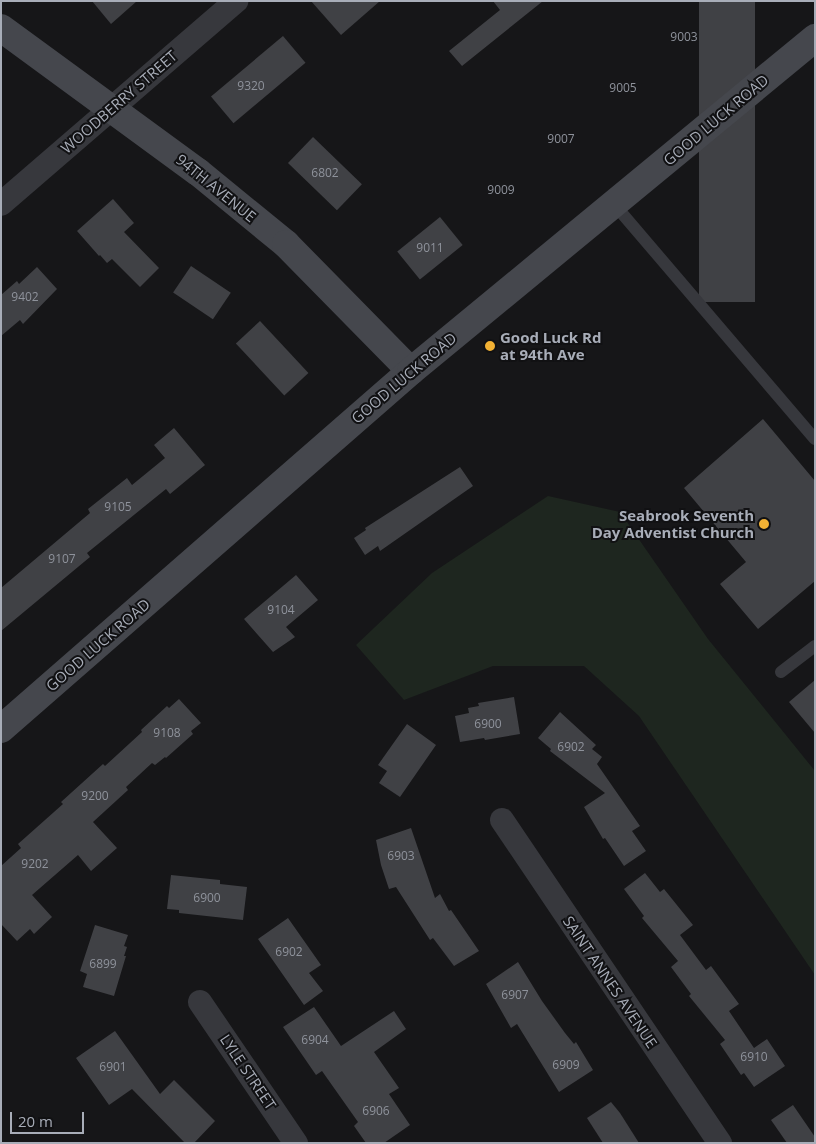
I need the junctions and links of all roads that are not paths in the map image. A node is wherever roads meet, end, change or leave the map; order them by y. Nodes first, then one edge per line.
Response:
1 (236, 1) edge
2 (1, 28) edge
3 (815, 38) edge
4 (112, 108) junction
5 (1, 204) edge
6 (614, 204) junction
7 (411, 371) junction
8 (815, 439) edge
9 (815, 646) edge
10 (781, 672) dead end
11 (1, 730) edge
12 (502, 820) dead end
13 (200, 1002) dead end
14 (296, 1143) edge
15 (720, 1143) edge

1 - 4 street, WOODBERRY STREET
2 - 4 main road, 94TH AVENUE
3 - 6 main road, GOOD LUCK ROAD
4 - 5 street, WOODBERRY STREET
4 - 7 main road, 94TH AVENUE
6 - 7 main road, GOOD LUCK ROAD
6 - 8 lane
7 - 11 main road, GOOD LUCK ROAD
9 - 10 lane
12 - 15 street, SAINT ANNES AVENUE
13 - 14 street, LYLE STREET

